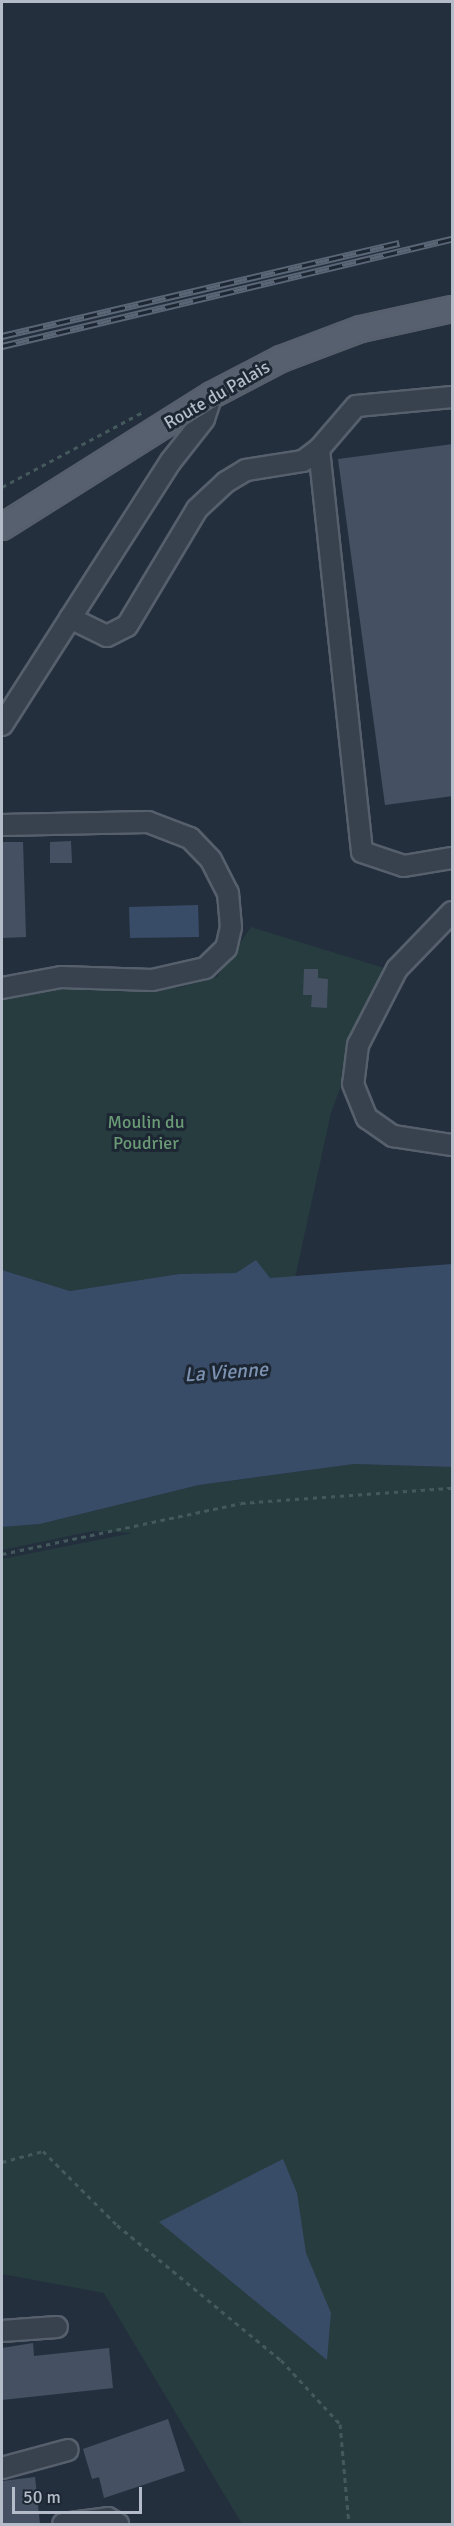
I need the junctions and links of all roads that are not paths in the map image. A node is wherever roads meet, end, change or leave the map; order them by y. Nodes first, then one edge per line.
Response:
1 (453, 309) edge
2 (213, 395) junction
3 (453, 397) edge
4 (319, 448) junction
5 (2, 527) edge
6 (70, 618) junction
7 (2, 725) edge
8 (2, 825) edge
9 (453, 858) edge
10 (453, 912) edge
11 (2, 988) edge
12 (453, 1145) edge
13 (57, 2327) dead end
14 (2, 2331) edge
15 (68, 2450) dead end
16 (2, 2468) edge
17 (63, 2524) edge
18 (118, 2524) edge

1 - 2 main road, Route du Palais
2 - 5 main road, Route du Palais
2 - 6 street
3 - 4 street
4 - 6 street
4 - 9 street
6 - 7 street
8 - 11 street
10 - 12 street
13 - 14 street
15 - 16 street
17 - 18 street

